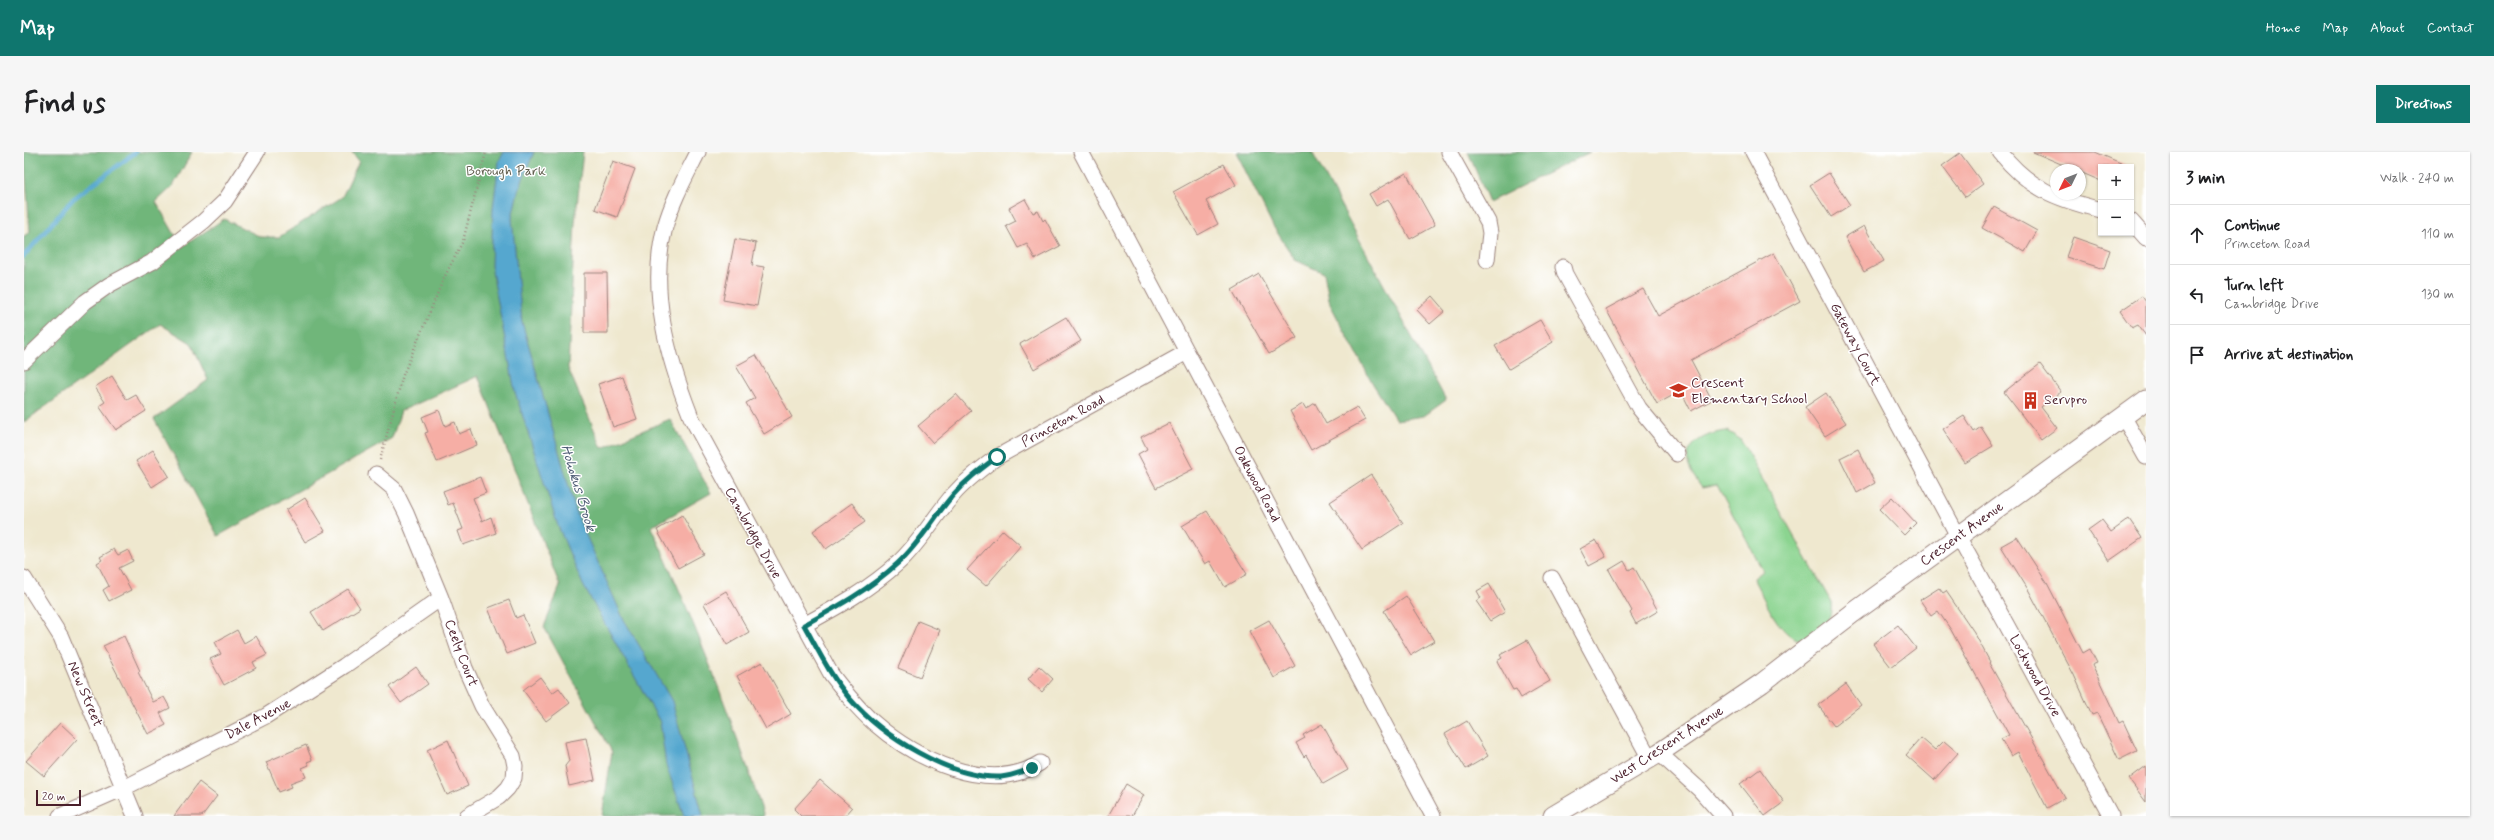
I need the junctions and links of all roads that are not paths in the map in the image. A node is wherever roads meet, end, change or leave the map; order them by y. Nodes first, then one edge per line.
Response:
1 (257, 152) edge
2 (698, 152) edge
3 (1081, 152) edge
4 (1449, 152) edge
5 (1752, 152) edge
6 (2000, 152) edge
7 (2098, 209) edge
8 (2134, 224) edge
9 (2146, 238) edge
10 (1487, 260) dead end
11 (1563, 267) dead end
12 (1188, 352) junction
13 (24, 361) edge
14 (2146, 400) edge
15 (2124, 416) junction
16 (1677, 454) dead end
17 (2146, 457) edge
18 (376, 474) road end
19 (1958, 536) junction
20 (24, 578) edge
21 (1552, 578) dead end
22 (441, 598) junction
23 (804, 625) junction
24 (1779, 670) joint
25 (1654, 756) junction
26 (1040, 763) dead end
27 (124, 788) junction
28 (60, 816) edge
29 (135, 816) edge
30 (467, 816) edge
31 (1433, 816) edge
32 (1553, 816) edge
33 (1723, 816) edge
34 (2111, 816) edge

1 - 13 street
2 - 23 street, Cambridge Drive
3 - 12 street, Oakwood Road
4 - 10 street
5 - 19 street, Gateway Court
6 - 7 street
8 - 9 street
11 - 16 street
12 - 23 street, Princeton Road
12 - 31 street, Oakwood Road
14 - 15 main road, Crescent Avenue
15 - 17 street
15 - 19 main road, Crescent Avenue
18 - 22 street, Ceely Court
19 - 24 main road, Crescent Avenue
19 - 34 street, Lockwood Drive
20 - 27 street, New Street
21 - 25 street
22 - 27 street, Dale Avenue
22 - 30 street, Ceely Court
23 - 26 street, Cambridge Drive
24 - 25 main road, West Crescent Avenue
25 - 32 main road, West Crescent Avenue
25 - 33 street
27 - 28 street, Dale Avenue
27 - 29 street, New Street

